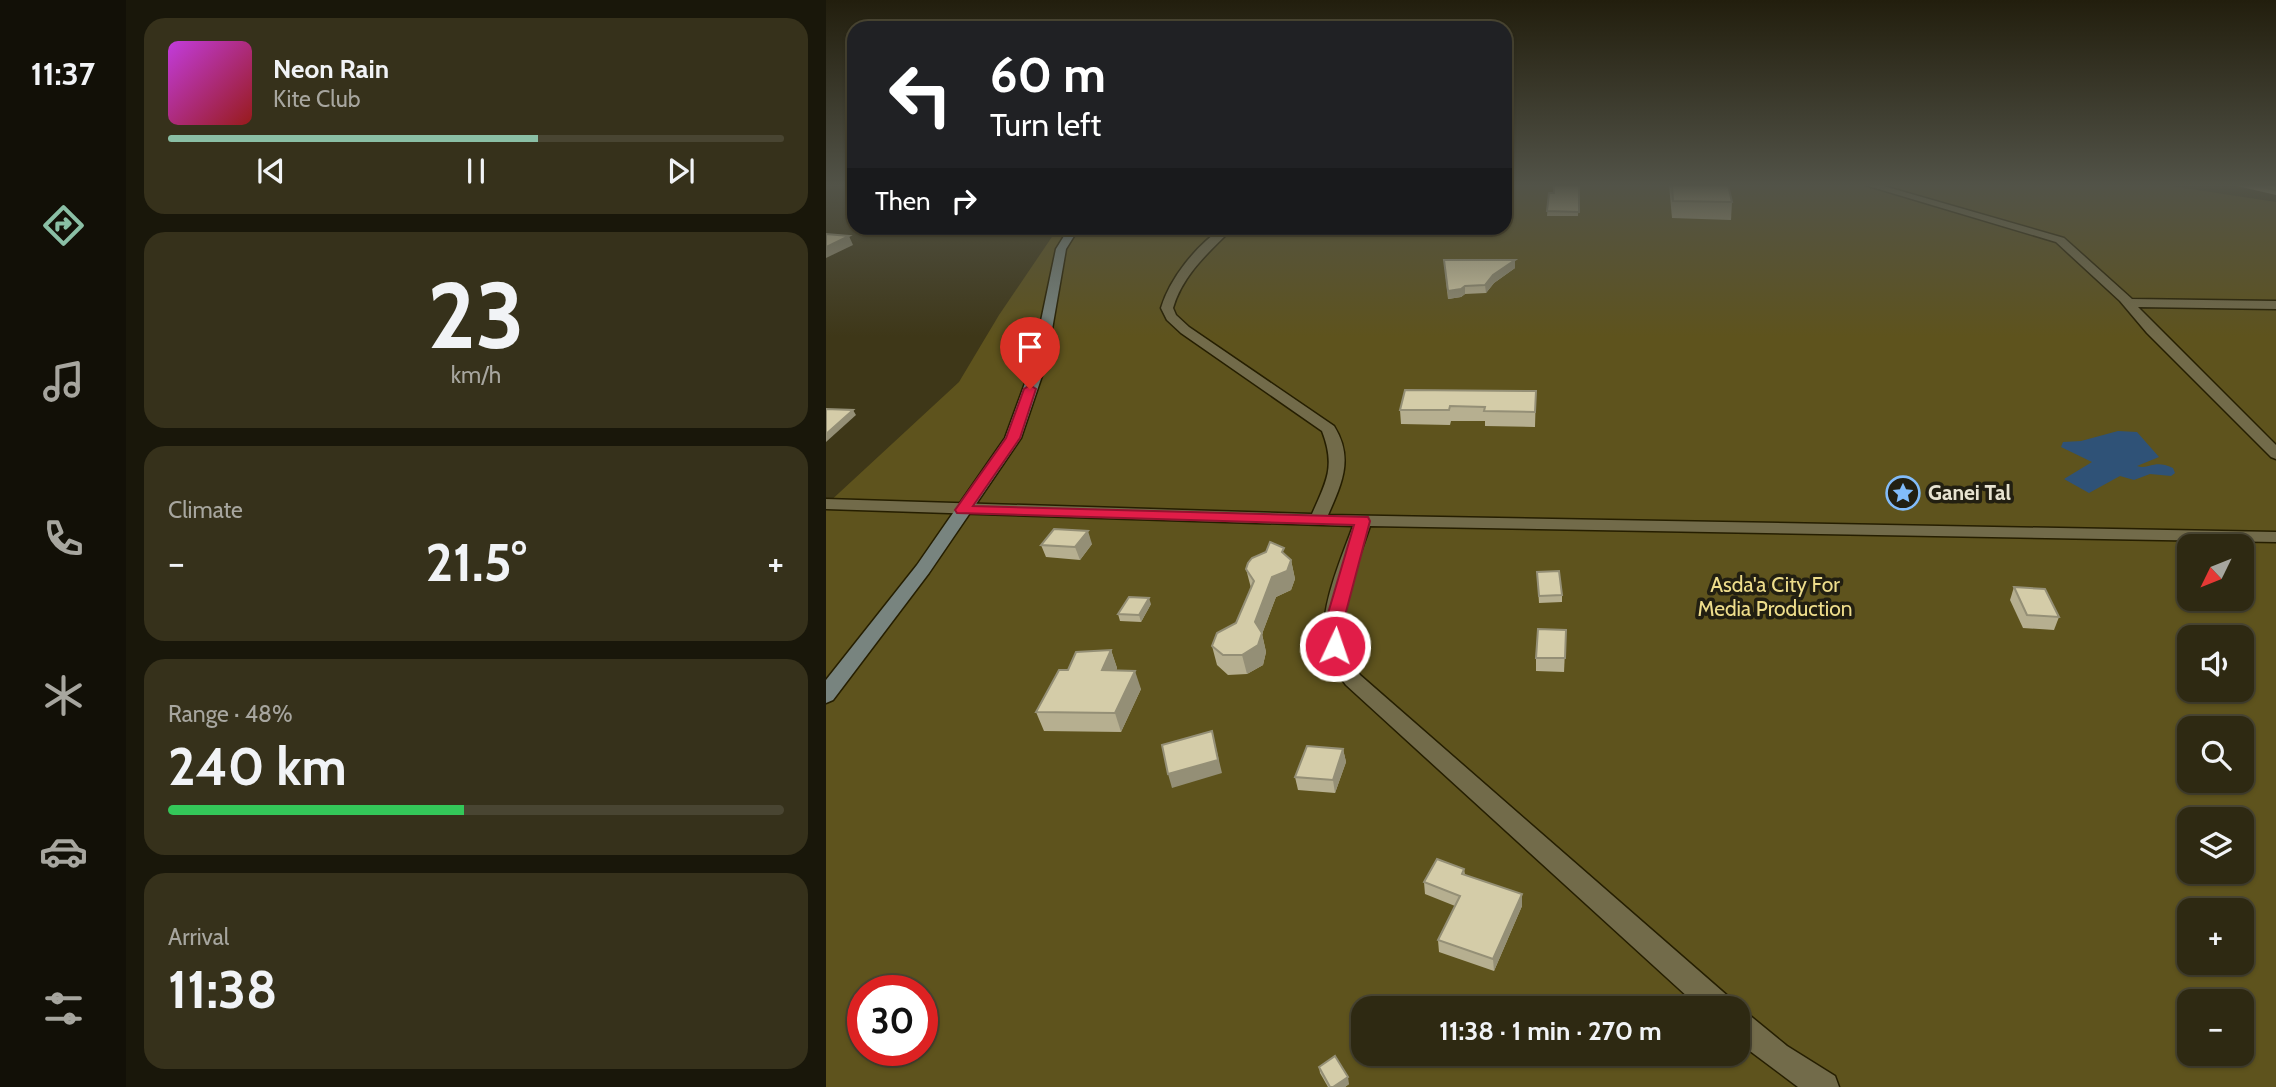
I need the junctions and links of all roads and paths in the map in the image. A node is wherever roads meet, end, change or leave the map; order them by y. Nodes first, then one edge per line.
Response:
1 (1069, 236) edge
2 (1217, 236) edge
3 (2049, 236) edge
4 (2129, 303) junction
5 (2276, 305) edge
6 (2276, 454) edge
7 (826, 504) edge
8 (963, 510) junction
9 (1318, 519) junction
10 (1363, 521) junction
11 (2276, 537) edge
12 (826, 695) edge
13 (1707, 996) edge
14 (1750, 1034) edge
15 (1824, 1087) edge

1 - 8 main road
2 - 9 street
3 - 4 street
4 - 5 street
4 - 6 street
7 - 8 street
8 - 9 street
8 - 12 main road
9 - 10 street
10 - 11 street
10 - 13 street
14 - 15 street

